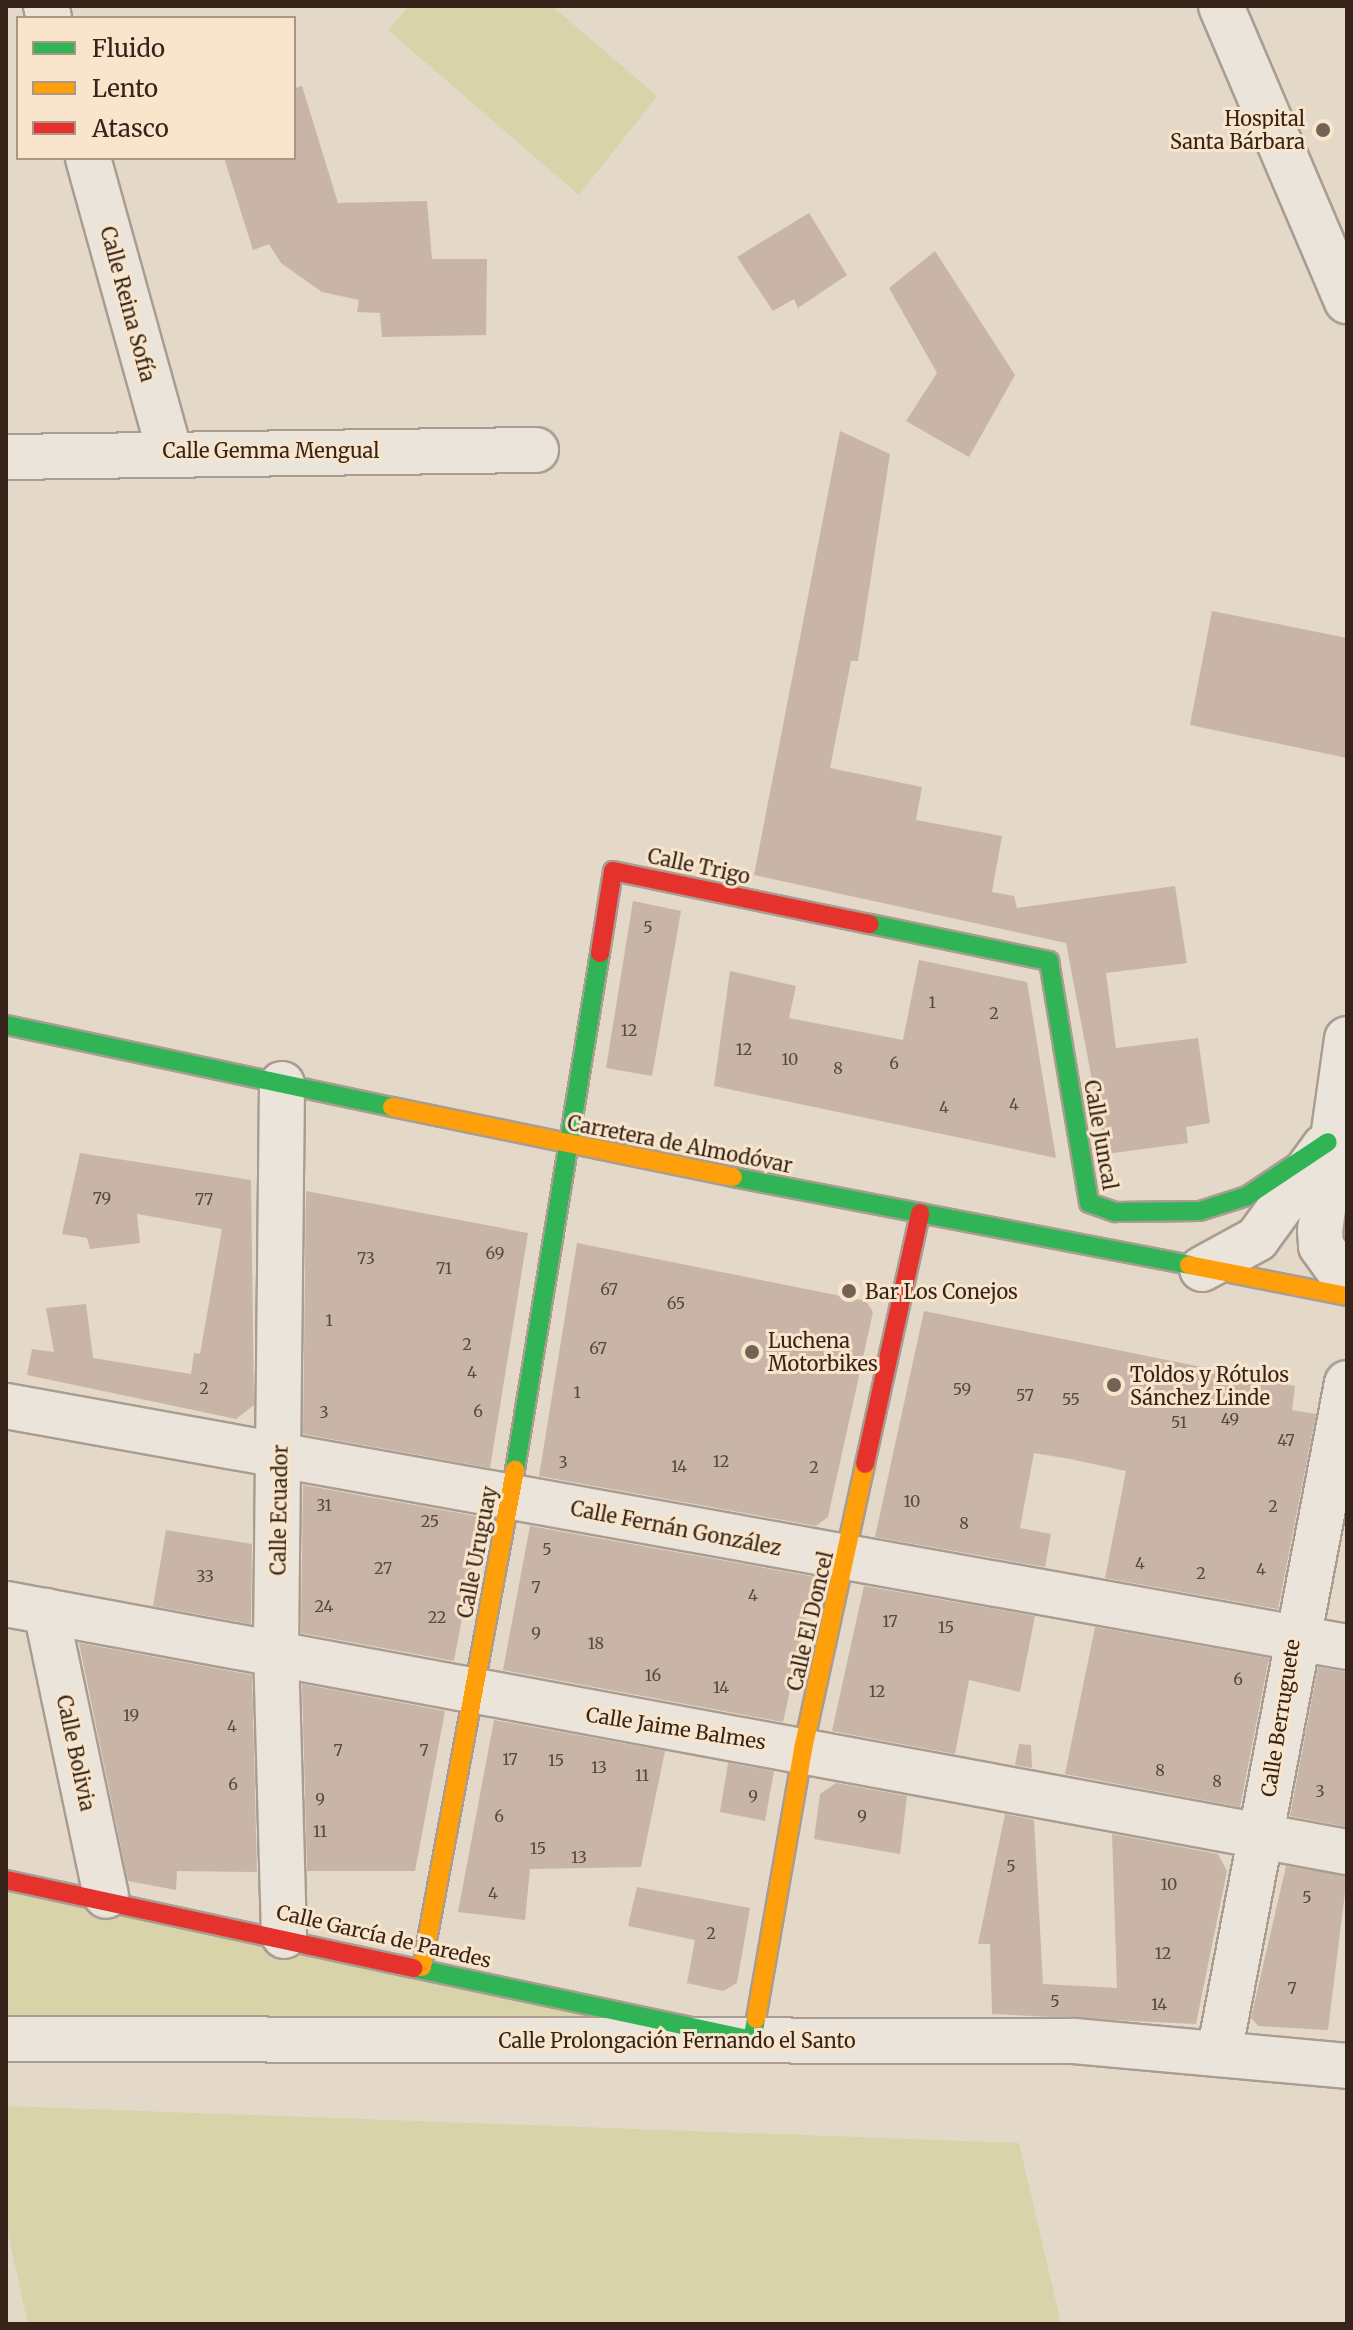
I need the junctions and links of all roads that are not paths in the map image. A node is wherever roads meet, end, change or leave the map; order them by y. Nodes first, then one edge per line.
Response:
1 (1221, 6) edge
2 (89, 160) edge
3 (1347, 301) edge
4 (169, 450) junction
5 (536, 450) dead end
6 (6, 457) edge
7 (1049, 961) joint
8 (6, 1025) edge
9 (1347, 1039) edge
10 (282, 1084) junction
11 (569, 1145) junction
12 (1337, 1157) edge
13 (920, 1213) junction
14 (1347, 1260) edge
15 (1202, 1269) junction
16 (1260, 1280) junction
17 (1347, 1282) edge
18 (1347, 1296) edge
19 (1347, 1383) edge
20 (6, 1406) edge
21 (280, 1455) junction
22 (510, 1497) junction
23 (847, 1561) junction
24 (26, 1607) edge
25 (1293, 1639) junction
26 (1347, 1647) edge
27 (276, 1649) junction
28 (472, 1693) junction
29 (803, 1749) junction
30 (1261, 1835) junction
31 (1347, 1852) edge
32 (6, 1880) edge
33 (106, 1896) junction
34 (284, 1936) junction
35 (422, 1967) junction
36 (6, 2039) edge
37 (752, 2040) junction
38 (1219, 2054) junction
39 (1347, 2066) edge

1 - 3 street
2 - 4 street, Calle Reina Sofía
4 - 5 street, Calle Gemma Mengual
4 - 6 street, Calle Gemma Mengual
7 - 11 street, Calle Trigo
7 - 12 street, Calle Juncal
8 - 10 street, Carretera de Almodóvar
9 - 12 street
10 - 11 street, Carretera de Almodóvar
10 - 21 street, Calle Ecuador
11 - 13 street, Carretera de Almodóvar
11 - 22 street, Calle Uruguay
12 - 14 street
12 - 15 street
12 - 16 street
12 - 17 street
13 - 15 street, Carretera de Almodóvar
13 - 23 street, Calle El Doncel
15 - 16 street, Carretera de Almodóvar
16 - 18 street, Carretera de Almodóvar
19 - 25 street, Calle Berruguete
20 - 21 street, Calle Fernán González
21 - 22 street, Calle Fernán González
21 - 27 street, Calle Ecuador
22 - 23 street, Calle Fernán González
22 - 28 street, Calle Uruguay
23 - 25 street, Calle Fernán González
23 - 29 street, Calle El Doncel
24 - 27 street, Calle Jaime Balmes
24 - 33 street, Calle Bolivia
25 - 26 street, Calle Fernán González
25 - 30 street, Calle Berruguete
27 - 28 street, Calle Jaime Balmes
27 - 34 street, Calle Ecuador
28 - 29 street, Calle Jaime Balmes
28 - 35 street, Calle Uruguay
29 - 30 street, Calle Jaime Balmes
29 - 37 street, Calle El Doncel
30 - 31 street, Calle Jaime Balmes
30 - 38 street, Calle Berruguete
32 - 33 street, Calle García de Paredes
33 - 34 street, Calle García de Paredes
34 - 35 street, Calle García de Paredes
35 - 37 street, Calle García de Paredes
36 - 37 street, Calle Prolongación Fernando el Santo
37 - 38 street, Calle Prolongación Fernando el Santo
38 - 39 street, Calle Prolongación Fernando el Santo

